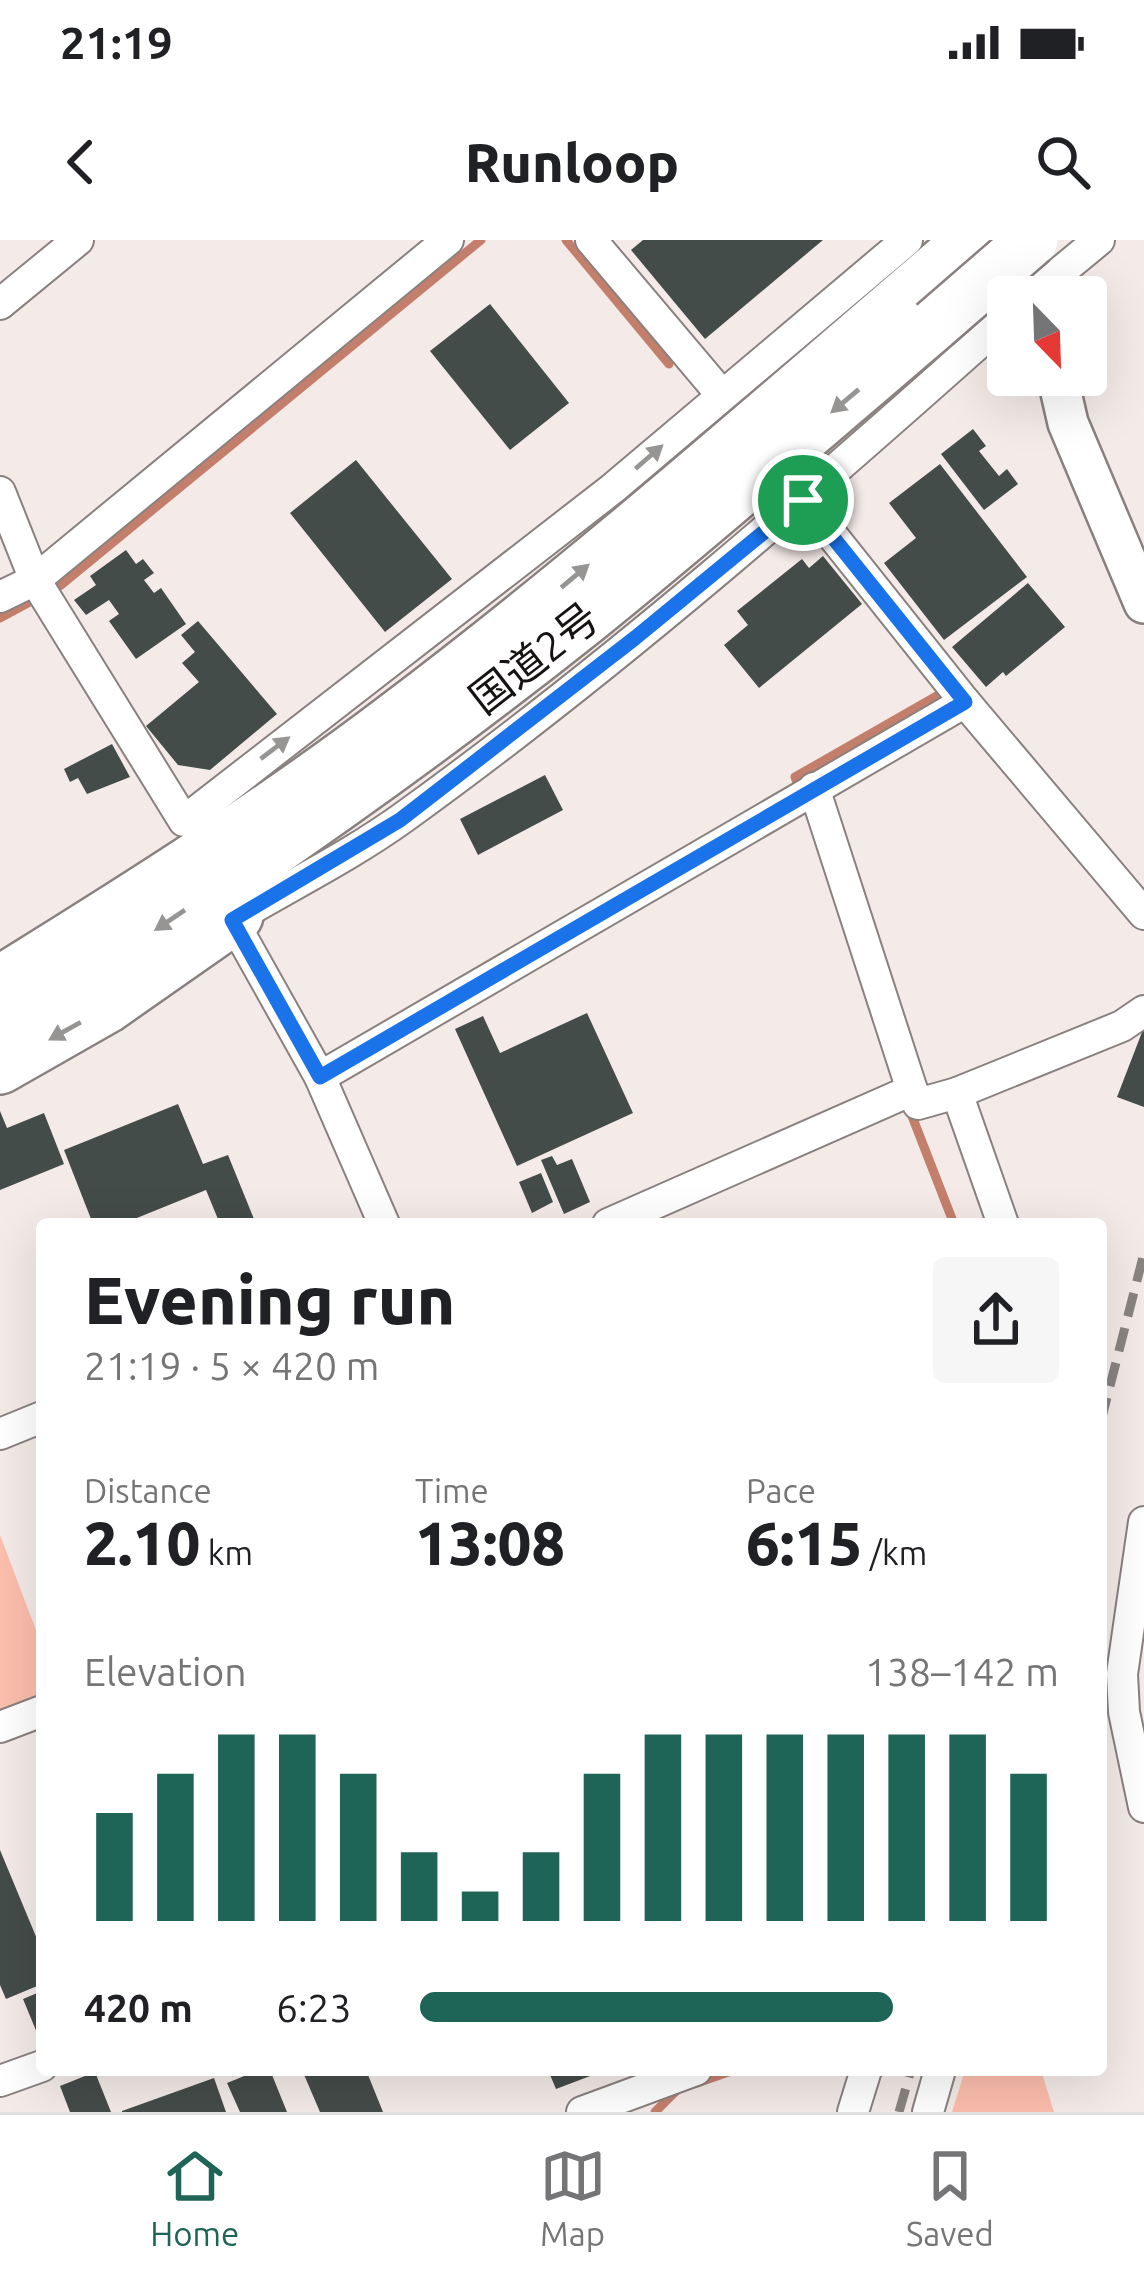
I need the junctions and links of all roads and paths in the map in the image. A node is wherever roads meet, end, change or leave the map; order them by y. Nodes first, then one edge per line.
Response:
1 (77, 240) edge
2 (448, 240) edge
3 (592, 240) edge
4 (907, 240) edge
5 (970, 240) edge
6 (1011, 240) edge
7 (1032, 240) edge
8 (1099, 240) edge
9 (1023, 276) edge
10 (1055, 276) edge
11 (0, 304) edge
12 (919, 310) junction
13 (987, 336) edge
14 (721, 394) junction
15 (1062, 396) edge
16 (744, 487) junction
17 (0, 492) edge
18 (803, 500) junction
19 (41, 589) junction
20 (0, 597) edge
21 (1144, 603) edge
22 (965, 702) junction
23 (391, 721) junction
24 (805, 793) junction
25 (184, 821) junction
26 (1144, 914) edge
27 (232, 920) junction
28 (0, 941) edge
29 (0, 982) edge
30 (1144, 1011) edge
31 (0, 1029) edge
32 (0, 1068) edge
33 (320, 1077) junction
34 (906, 1092) junction
35 (957, 1094) junction
36 (381, 1218) edge
37 (622, 1218) edge
38 (1001, 1218) edge
39 (36, 1419) edge
40 (0, 1434) edge
41 (1144, 1522) edge
42 (1139, 1581) edge
43 (1112, 1678) edge
44 (36, 1713) edge
45 (0, 1727) edge
46 (1144, 1808) edge
47 (36, 2068) edge
48 (679, 2076) edge
49 (864, 2076) edge
50 (938, 2076) edge
51 (0, 2081) edge
52 (635, 2091) edge
53 (582, 2112) edge
54 (854, 2112) edge
55 (928, 2112) edge

1 - 11 street
2 - 19 street
3 - 14 street
4 - 14 street
5 - 12 highway, 国道2号
6 - 9 street
7 - 12 highway, 国道2号, bridge
8 - 10 street
12 -> 16 highway, 国道2号
23 -> 12 highway, 国道2号
13 - 18 street
25 -> 14 street
15 - 21 street
16 - 27 highway
16 -> 31 highway, 国道2号
17 - 19 street
18 - 22 street
18 - 27 street
19 - 20 street
19 - 25 street
22 - 24 street
22 - 26 street
23 - 25 highway
23 - 29 highway, 国道2号
24 - 33 street
24 - 34 street
25 - 28 highway
27 -> 32 highway
27 - 33 street
30 - 35 street
33 - 36 street
34 - 35 street
34 - 37 street
35 - 38 street
39 - 40 street
41 - 42 street
42 - 43 street
43 - 46 street
44 - 45 street
47 - 51 street
48 - 52 street
49 - 54 street
50 - 55 street
52 - 53 street

